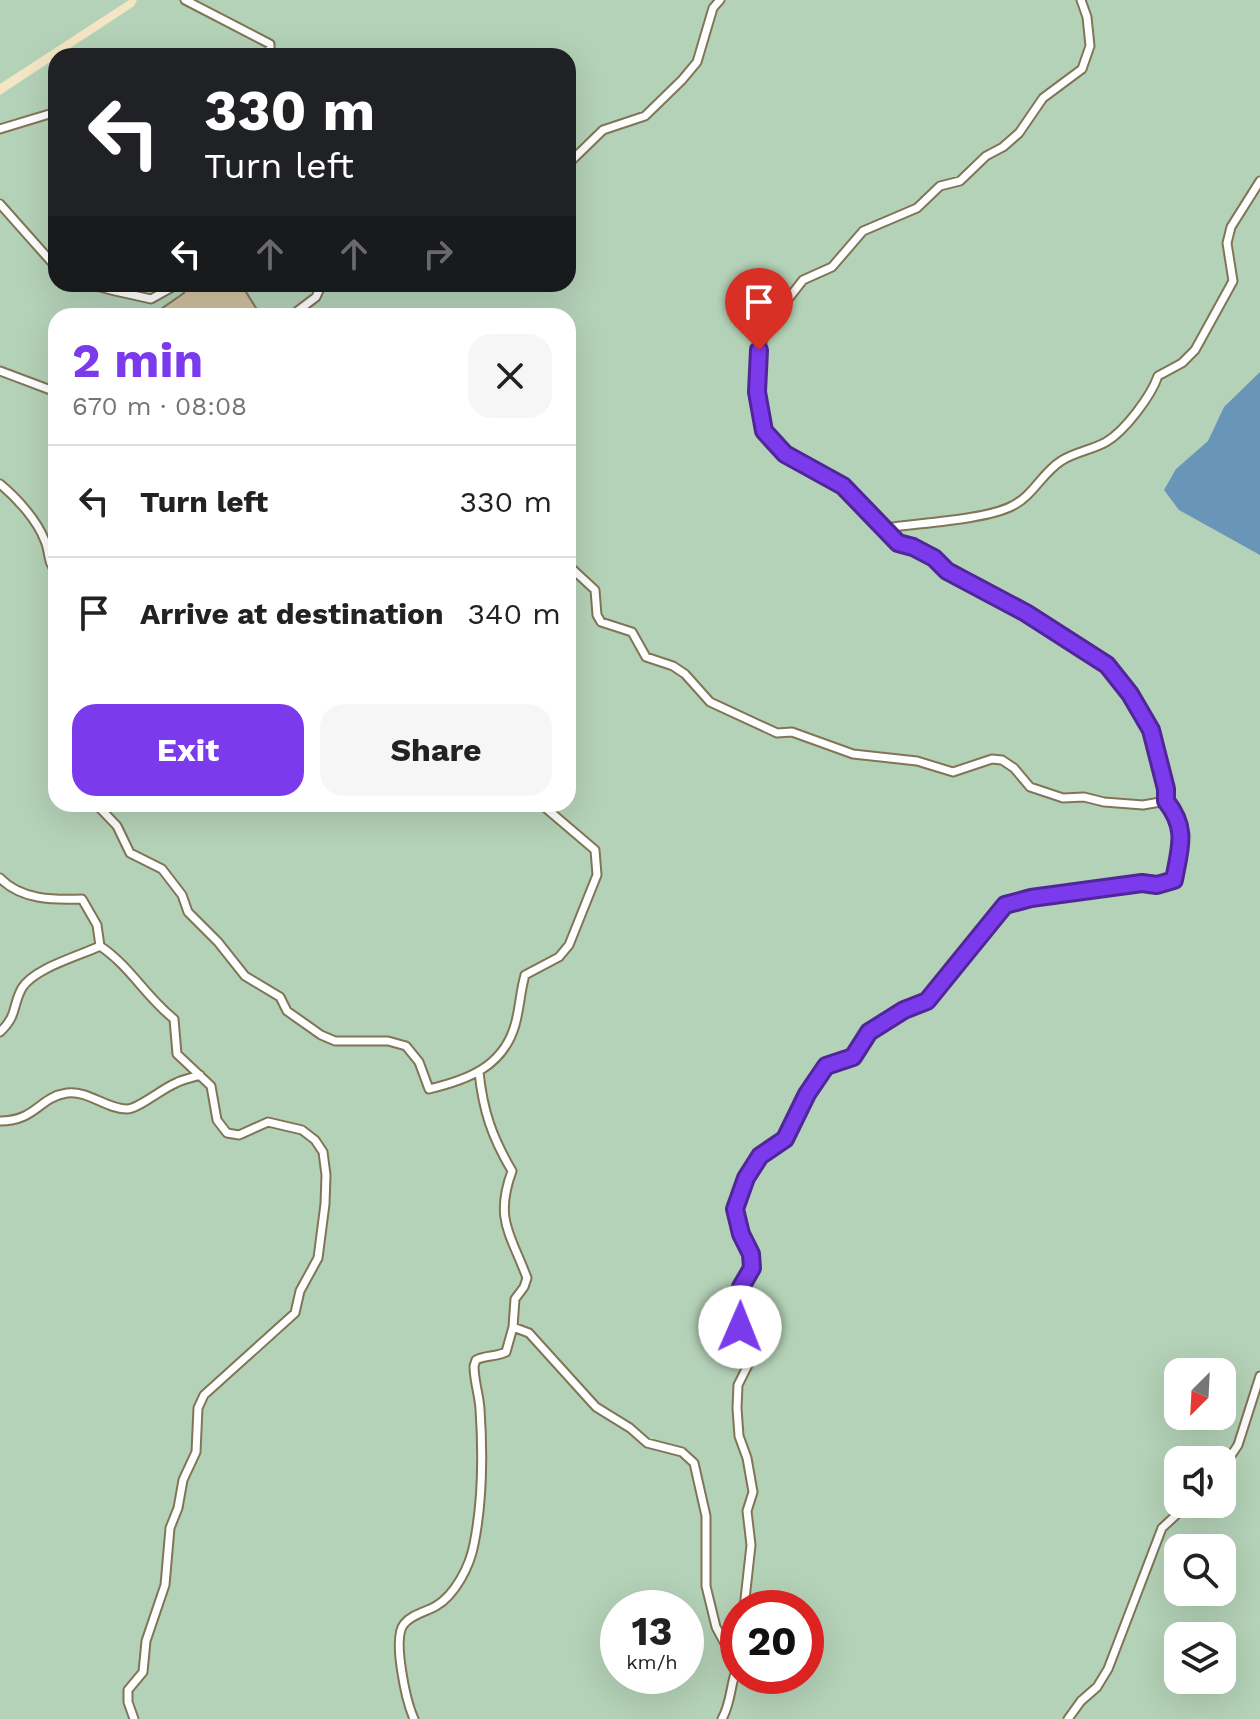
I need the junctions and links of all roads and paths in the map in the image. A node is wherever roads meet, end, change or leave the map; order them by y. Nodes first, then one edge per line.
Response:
1 (185, 0) edge
2 (720, 0) edge
3 (1081, 0) edge
4 (270, 48) edge
5 (48, 114) edge
6 (0, 129) edge
7 (576, 156) edge
8 (1260, 181) edge
9 (0, 204) edge
10 (48, 258) edge
11 (120, 292) edge
12 (164, 292) edge
13 (318, 292) edge
14 (302, 308) edge
15 (0, 371) edge
16 (48, 389) edge
17 (0, 484) edge
18 (886, 528) junction
19 (48, 551) edge
20 (576, 572) edge
21 (1166, 801) junction
22 (104, 812) edge
23 (550, 812) edge
24 (0, 878) edge
25 (100, 946) junction
26 (0, 1032) edge
27 (479, 1072) junction
28 (200, 1075) junction
29 (0, 1121) edge
30 (513, 1327) junction
31 (1260, 1376) edge
32 (1236, 1448) edge
33 (1173, 1518) edge
34 (746, 1590) edge
35 (720, 1634) edge
36 (732, 1694) edge
37 (134, 1719) edge
38 (414, 1719) edge
39 (722, 1719) edge
40 (1068, 1719) edge

1 - 4 lane
2 - 7 lane
3 - 18 lane
5 - 6 lane
8 - 18 lane
9 - 10 lane
11 - 12 lane
13 - 14 lane
15 - 16 lane
17 - 19 lane
18 - 21 lane
20 - 21 lane
21 - 34 lane
22 - 27 lane
23 - 27 lane
24 - 25 lane
25 - 26 lane
25 - 28 lane
27 - 30 lane
28 - 29 lane
28 - 37 lane
30 - 35 lane
30 - 38 lane
31 - 32 lane
33 - 40 lane
36 - 39 lane

